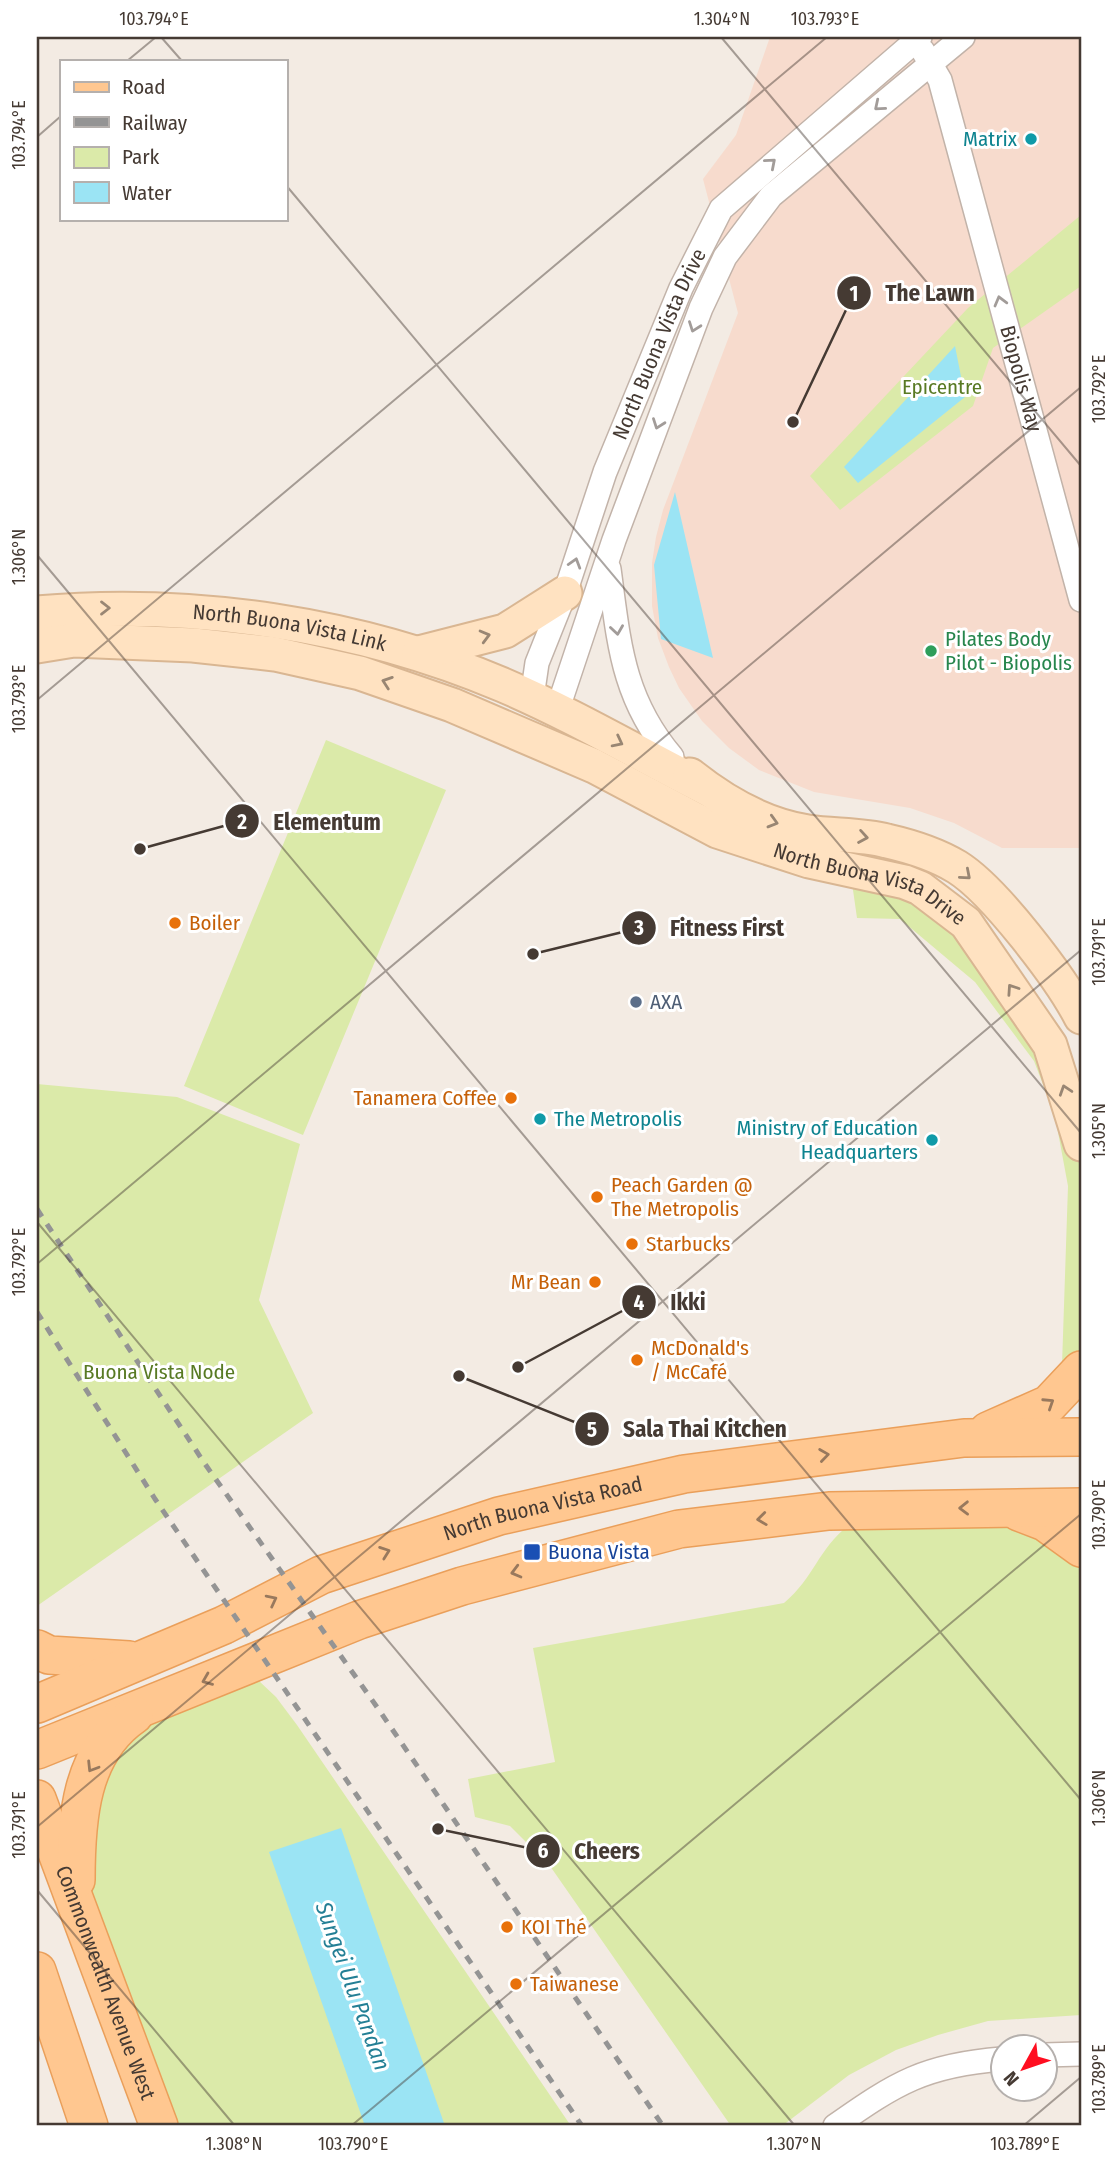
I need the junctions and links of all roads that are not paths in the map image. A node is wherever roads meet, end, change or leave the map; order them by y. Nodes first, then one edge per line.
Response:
1 (963, 37) edge
2 (917, 39) edge
3 (932, 62) junction
4 (608, 562) junction
5 (565, 593) junction
6 (1081, 595) edge
7 (37, 613) edge
8 (37, 646) edge
9 (419, 653) junction
10 (544, 704) junction
11 (487, 719) joint
12 (532, 739) junction
13 (672, 757) joint
14 (706, 788) junction
15 (1081, 1017) edge
16 (1081, 1137) edge
17 (1081, 1370) edge
18 (1081, 1437) edge
19 (964, 1438) junction
20 (1003, 1507) junction
21 (1081, 1507) edge
22 (1081, 1548) edge
23 (37, 1649) edge
24 (141, 1661) junction
25 (155, 1701) junction
26 (37, 1704) edge
27 (37, 1750) edge
28 (37, 1799) edge
29 (76, 1902) junction
30 (37, 1971) edge
31 (1081, 2054) edge
32 (1058, 2055) edge
33 (988, 2060) edge
34 (89, 2126) edge
35 (159, 2126) edge
36 (835, 2126) edge

1 - 3 street, North Buona Vista Drive
2 - 3 street, Biopolis Way
5 -> 2 street, North Buona Vista Drive
3 -> 4 street, North Buona Vista Drive
6 -> 3 street, Biopolis Way
4 - 10 street, North Buona Vista Drive
4 -> 13 street, North Buona Vista Drive
9 -> 5 street
5 - 10 street, North Buona Vista Drive
7 -> 9 street, North Buona Vista Link
11 -> 8 street, North Buona Vista Link
9 - 10 street, North Buona Vista Link
10 - 12 street, North Buona Vista Drive
10 -> 14 street, North Buona Vista Drive
11 - 12 street, North Buona Vista Drive
16 -> 12 street, North Buona Vista Drive
13 - 14 street, North Buona Vista Drive
14 -> 15 street, North Buona Vista Drive
19 -> 17 main road
18 - 19 main road, North Buona Vista Road
24 -> 19 main road, North Buona Vista Road
20 - 21 main road
20 - 22 main road
20 -> 25 main road
23 - 24 main road
24 - 26 main road, North Buona Vista Road
25 - 27 main road
25 -> 29 main road
28 - 29 main road, Commonwealth Avenue West
29 - 35 main road, Commonwealth Avenue West
30 - 34 main road
31 - 32 street
33 - 36 street

